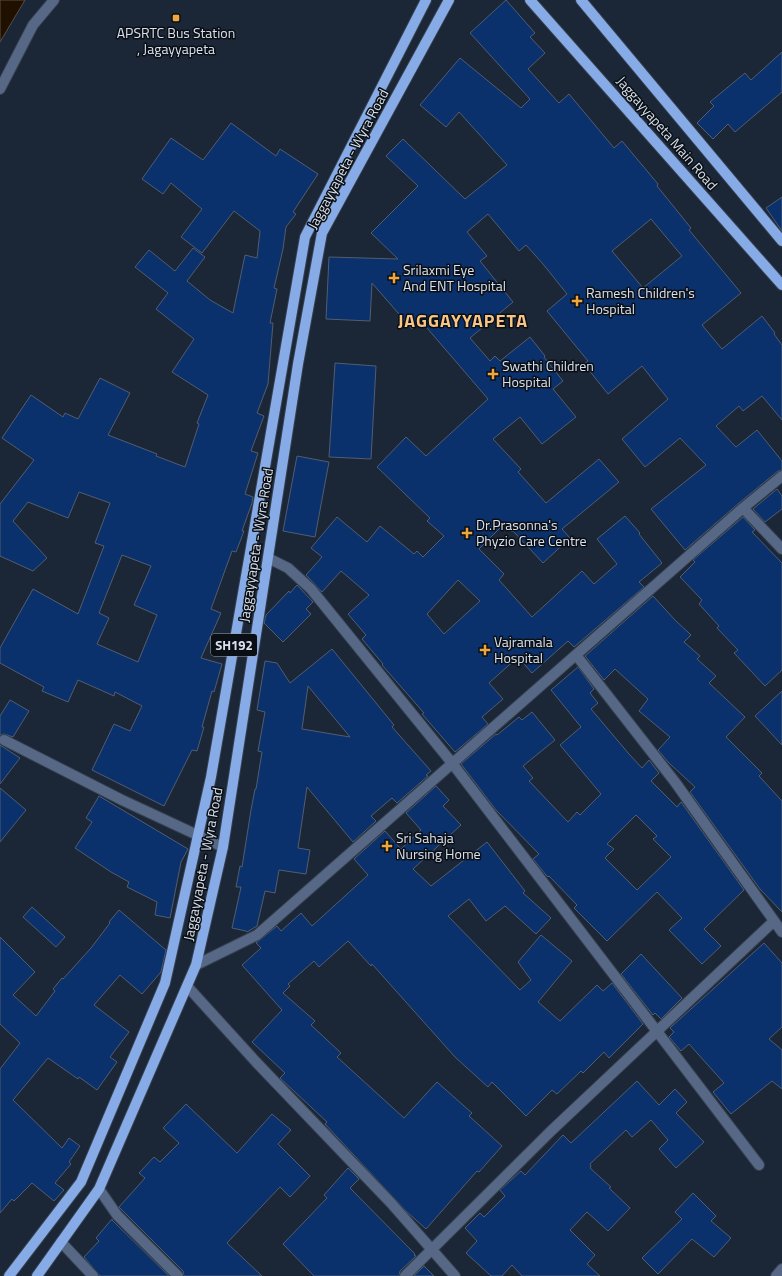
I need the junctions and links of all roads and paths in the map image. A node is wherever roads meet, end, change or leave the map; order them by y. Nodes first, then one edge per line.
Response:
1 (54, 0) edge
2 (426, 0) edge
3 (449, 0) edge
4 (530, 0) edge
5 (581, 0) edge
6 (0, 89) edge
7 (782, 241) edge
8 (782, 285) edge
9 (782, 476) edge
10 (743, 508) junction
11 (782, 549) edge
12 (268, 558) junction
13 (576, 654) junction
14 (4, 740) dead end
15 (452, 763) junction
16 (198, 835) junction
17 (224, 846) junction
18 (774, 921) junction
19 (782, 932) edge
20 (196, 965) junction
21 (187, 986) junction
22 (657, 1031) junction
23 (759, 1165) dead end
24 (99, 1189) junction
25 (61, 1242) junction
26 (431, 1249) junction
27 (782, 1269) edge
28 (9, 1276) edge
29 (37, 1276) edge
30 (93, 1276) edge
31 (178, 1276) edge
32 (405, 1276) edge
33 (455, 1276) edge
34 (776, 1276) edge

1 - 6 street
2 - 16 main road, SH192
3 - 12 main road, Jaggayyapeta - Wyra Road / SH192
4 - 8 main road, Jaggayyapeta Main Road
5 - 7 main road
9 - 10 street
10 - 11 street
10 - 13 street
12 - 15 street
12 - 17 main road, Jaggayyapeta - Wyra Road / SH192
13 - 15 street
13 - 18 street
14 - 16 street
15 - 20 street
15 - 22 street
16 - 17 street
16 - 28 main road, SH192
17 - 20 main road, Jaggayyapeta - Wyra Road / SH192
18 - 19 street
18 - 22 street
20 - 21 main road, Jaggayyapeta - Wyra Road / SH192
21 - 24 main road, Jaggayyapeta - Wyra Road / SH192
21 - 26 street
22 - 23 street
22 - 26 street
24 - 25 main road, Jaggayyapeta - Wyra Road / SH192
24 - 31 street
25 - 29 main road, Jaggayyapeta - Wyra Road / SH192
25 - 30 street
26 - 32 street
26 - 33 street
27 - 34 street

